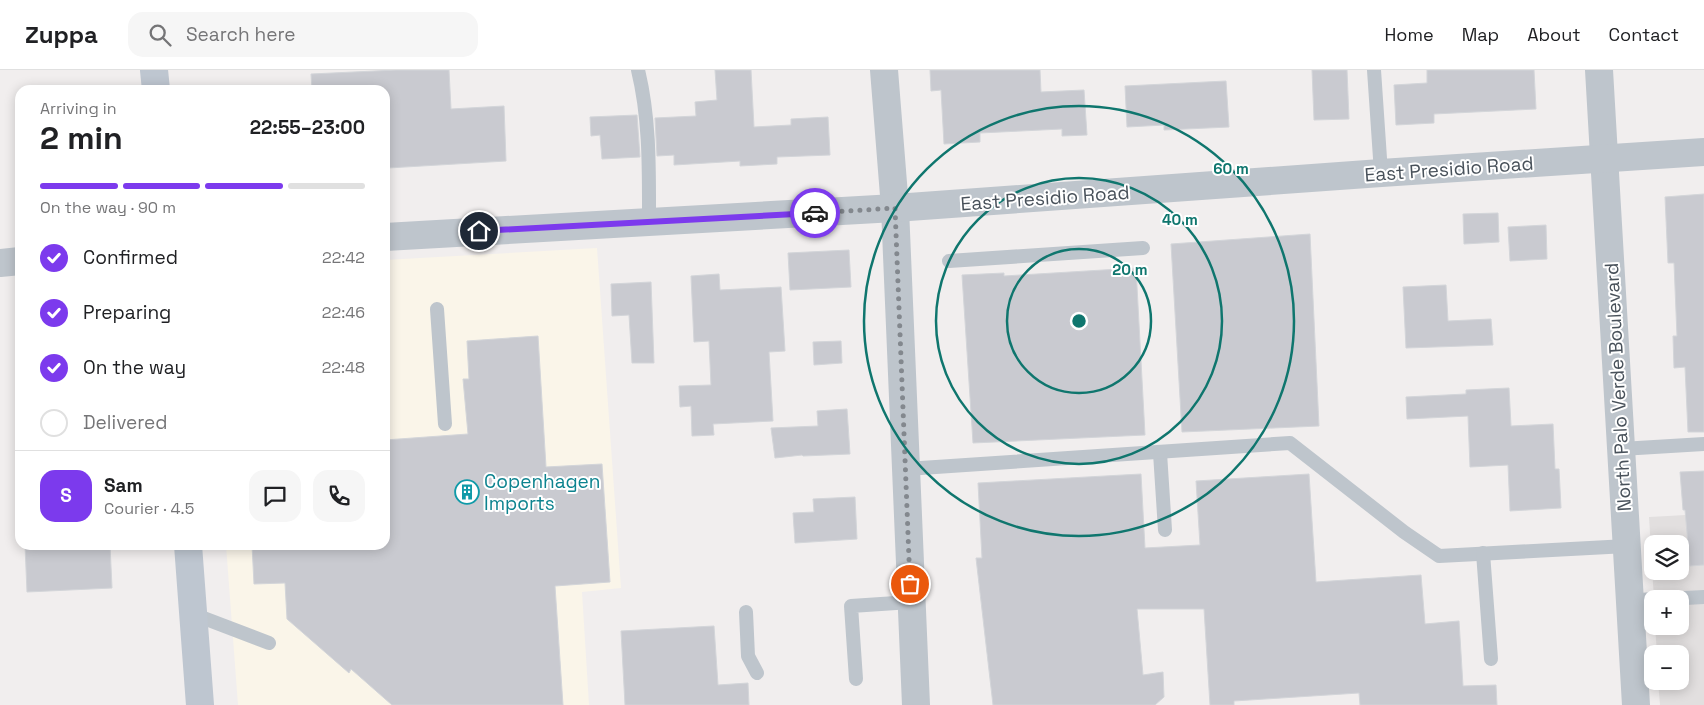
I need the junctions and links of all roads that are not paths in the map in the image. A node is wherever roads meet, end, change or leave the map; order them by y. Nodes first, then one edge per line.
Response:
1 (154, 70) edge
2 (638, 70) edge
3 (884, 70) edge
4 (1374, 70) edge
5 (1599, 70) edge
6 (156, 85) edge
7 (1704, 152) edge
8 (1604, 159) junction
9 (1381, 173) junction
10 (895, 208) junction
11 (649, 221) junction
12 (390, 236) edge
13 (1143, 248) dead end
14 (949, 261) dead end
15 (15, 262) edge
16 (0, 263) edge
17 (437, 309) dead end
18 (445, 424) dead end
19 (1704, 444) edge
20 (1621, 449) junction
21 (1160, 453) junction
22 (906, 469) junction
23 (1164, 530) dead end
24 (1627, 546) junction
25 (188, 550) edge
26 (1483, 553) junction
27 (1704, 597) edge
28 (1689, 598) edge
29 (1641, 600) edge
30 (911, 602) junction
31 (746, 612) dead end
32 (193, 614) junction
33 (270, 643) dead end
34 (1491, 659) dead end
35 (757, 673) dead end
36 (856, 679) dead end
37 (200, 705) edge
38 (916, 705) edge
39 (1636, 705) edge

1 - 6 street
2 - 11 lane
3 - 10 street
4 - 9 lane
5 - 8 street, North Palo Verde Boulevard
7 - 8 street, East Presidio Road
8 - 9 street, East Presidio Road
8 - 20 street, North Palo Verde Boulevard
9 - 10 street, East Presidio Road
10 - 11 street, East Presidio Road
10 - 22 street
11 - 12 street, East Presidio Road
13 - 14 lane
15 - 16 street
17 - 18 lane
19 - 20 lane
20 - 24 street, North Palo Verde Boulevard
21 - 22 lane
21 - 23 lane
21 - 26 lane
22 - 30 street
24 - 26 lane
24 - 29 street, North Palo Verde Boulevard
25 - 32 street
26 - 34 lane
27 - 28 lane
29 - 39 street, North Palo Verde Boulevard
30 - 36 lane
30 - 38 street
31 - 35 lane
32 - 33 lane
32 - 37 street

